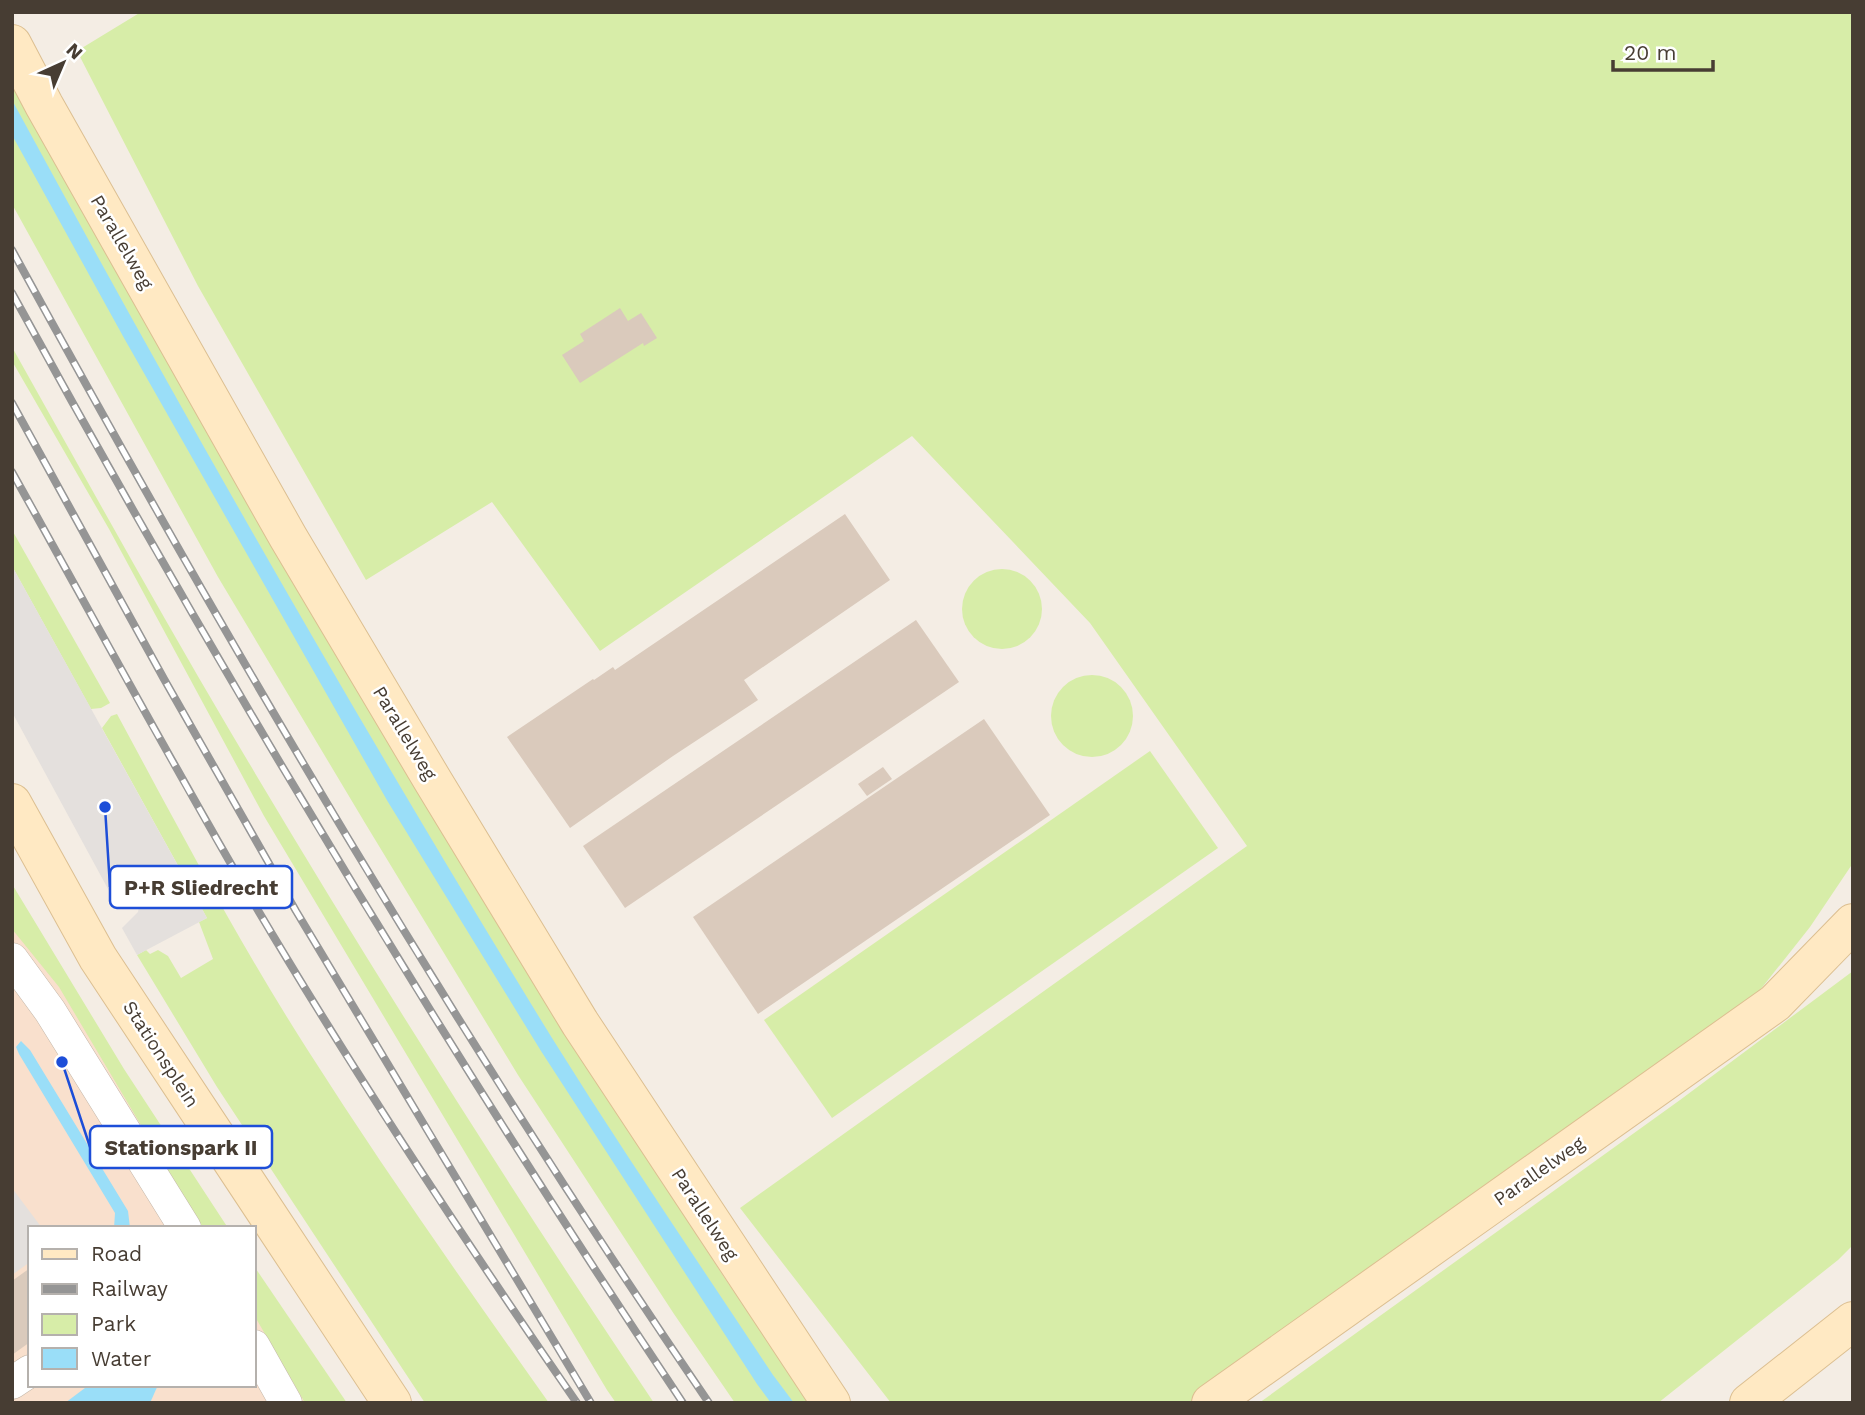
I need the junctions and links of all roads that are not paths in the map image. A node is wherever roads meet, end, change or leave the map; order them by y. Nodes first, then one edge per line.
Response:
1 (12, 44) edge
2 (12, 803) edge
3 (1853, 923) edge
4 (12, 959) edge
5 (184, 1226) edge
6 (1853, 1321) edge
7 (256, 1350) edge
8 (28, 1372) edge
9 (12, 1383) edge
10 (286, 1403) edge
11 (392, 1403) edge
12 (831, 1403) edge
13 (1211, 1403) edge
14 (1749, 1403) edge

1 - 12 street, Parallelweg
2 - 11 street, Stationsplein
3 - 13 street, Parallelweg
4 - 5 street
6 - 14 street
7 - 10 street
8 - 9 street

